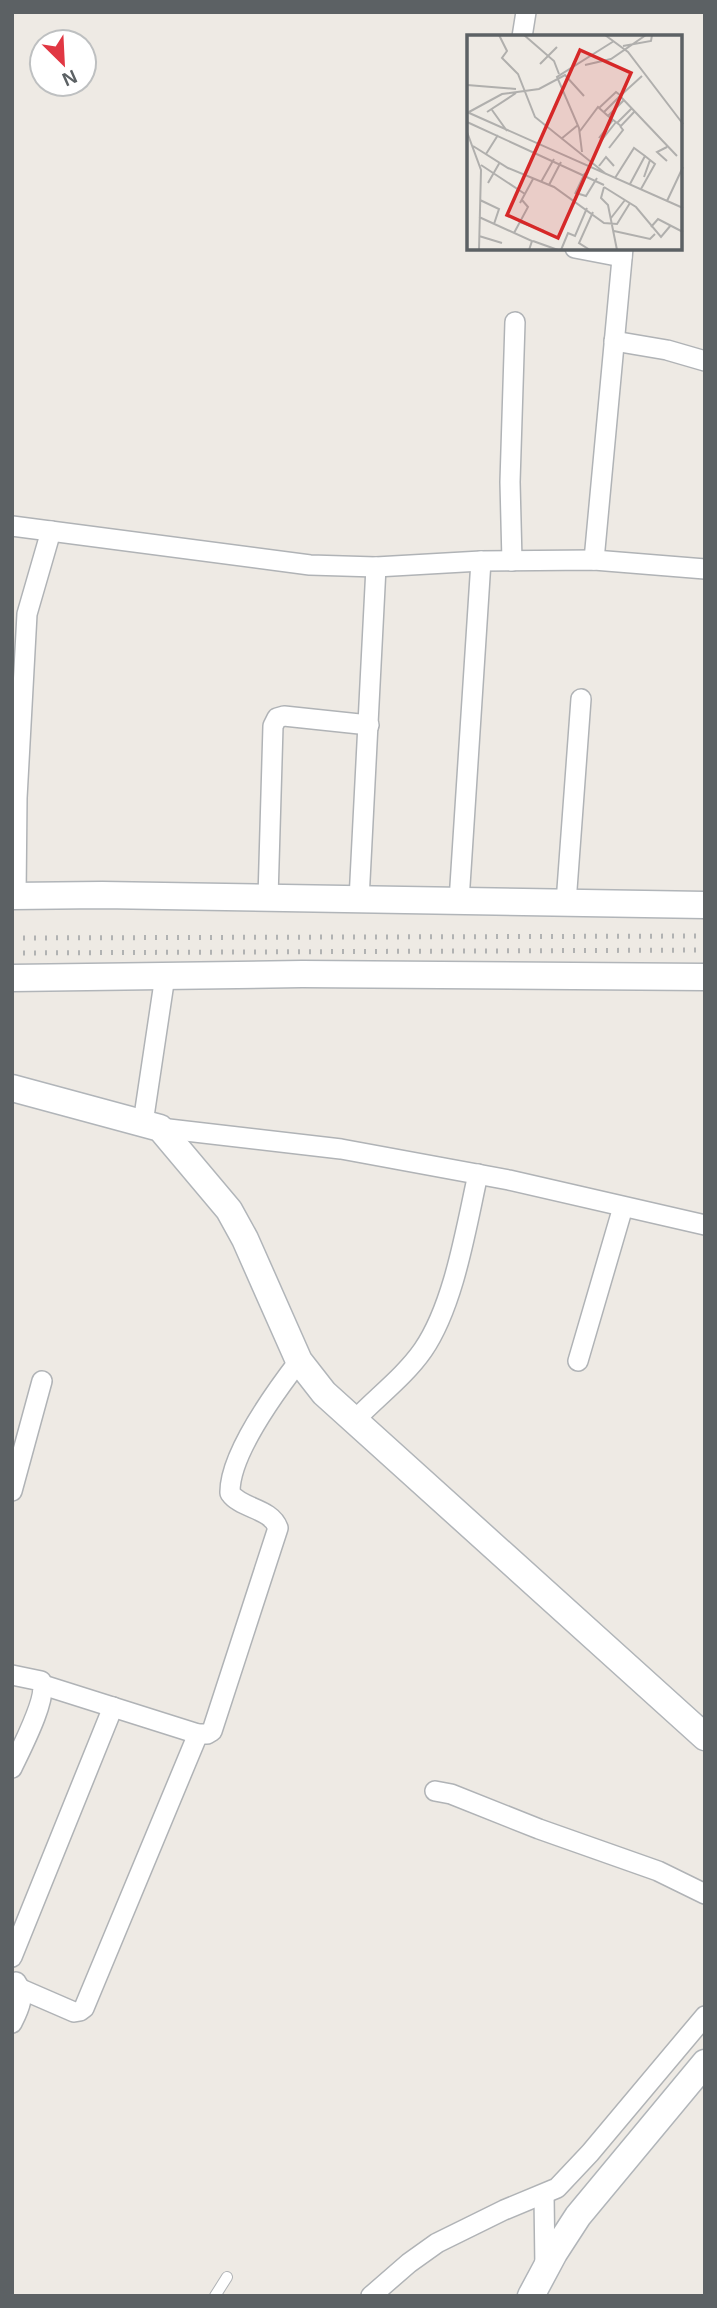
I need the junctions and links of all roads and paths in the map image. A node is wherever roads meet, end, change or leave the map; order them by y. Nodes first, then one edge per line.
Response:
1 (526, 12) edge
2 (522, 35) edge
3 (594, 250) edge
4 (623, 253) edge
5 (515, 322) dead end
6 (614, 341) junction
7 (705, 361) edge
8 (12, 526) edge
9 (51, 531) junction
10 (594, 560) junction
11 (481, 561) junction
12 (512, 561) junction
13 (376, 566) junction
14 (705, 569) edge
15 (19, 614) edge
16 (581, 699) dead end
17 (369, 725) junction
18 (14, 896) edge
19 (268, 898) junction
20 (359, 900) junction
21 (459, 901) junction
22 (566, 903) junction
23 (705, 905) edge
24 (165, 976) junction
25 (705, 977) edge
26 (12, 978) edge
27 (12, 1088) edge
28 (152, 1126) junction
29 (478, 1174) junction
30 (623, 1207) junction
31 (705, 1225) edge
32 (299, 1361) junction
33 (578, 1361) dead end
34 (42, 1381) dead end
35 (355, 1420) junction
36 (12, 1491) edge
37 (12, 1675) edge
38 (43, 1685) junction
39 (113, 1707) junction
40 (198, 1734) junction
41 (705, 1737) edge
42 (12, 1768) edge
43 (435, 1791) dead end
44 (705, 1894) edge
45 (12, 1957) edge
46 (17, 1985) edge
47 (705, 2017) edge
48 (12, 2023) edge
49 (705, 2063) edge
50 (544, 2195) junction
51 (545, 2269) junction
52 (227, 2277) dead end
53 (215, 2296) edge
54 (371, 2296) edge
55 (531, 2296) edge

1 - 2 street
3 - 4 street
4 - 6 street
5 - 12 street
6 - 7 street
6 - 10 street
8 - 9 street
9 - 13 street
9 - 15 street
10 - 12 street
10 - 14 street
11 - 12 street
11 - 13 street
11 - 21 street
13 - 17 street
15 - 18 street
16 - 22 street
17 - 19 street
17 - 20 street
18 - 19 street
19 - 20 street
20 - 21 street
21 - 22 street
22 - 23 street
24 - 25 street
24 - 26 street
24 - 28 street
27 - 28 street
28 - 29 street
28 - 32 street
29 - 30 street
29 - 35 street
30 - 31 street
30 - 33 street
32 - 35 street
32 - 40 street
34 - 36 street
35 - 41 street
37 - 38 street
38 - 39 street
38 - 42 street
39 - 40 street
39 - 45 street
40 - 46 street
43 - 44 street
46 - 48 street
47 - 50 street
49 - 51 street
50 - 51 street
50 - 54 street
51 - 55 street
52 - 53 lane

